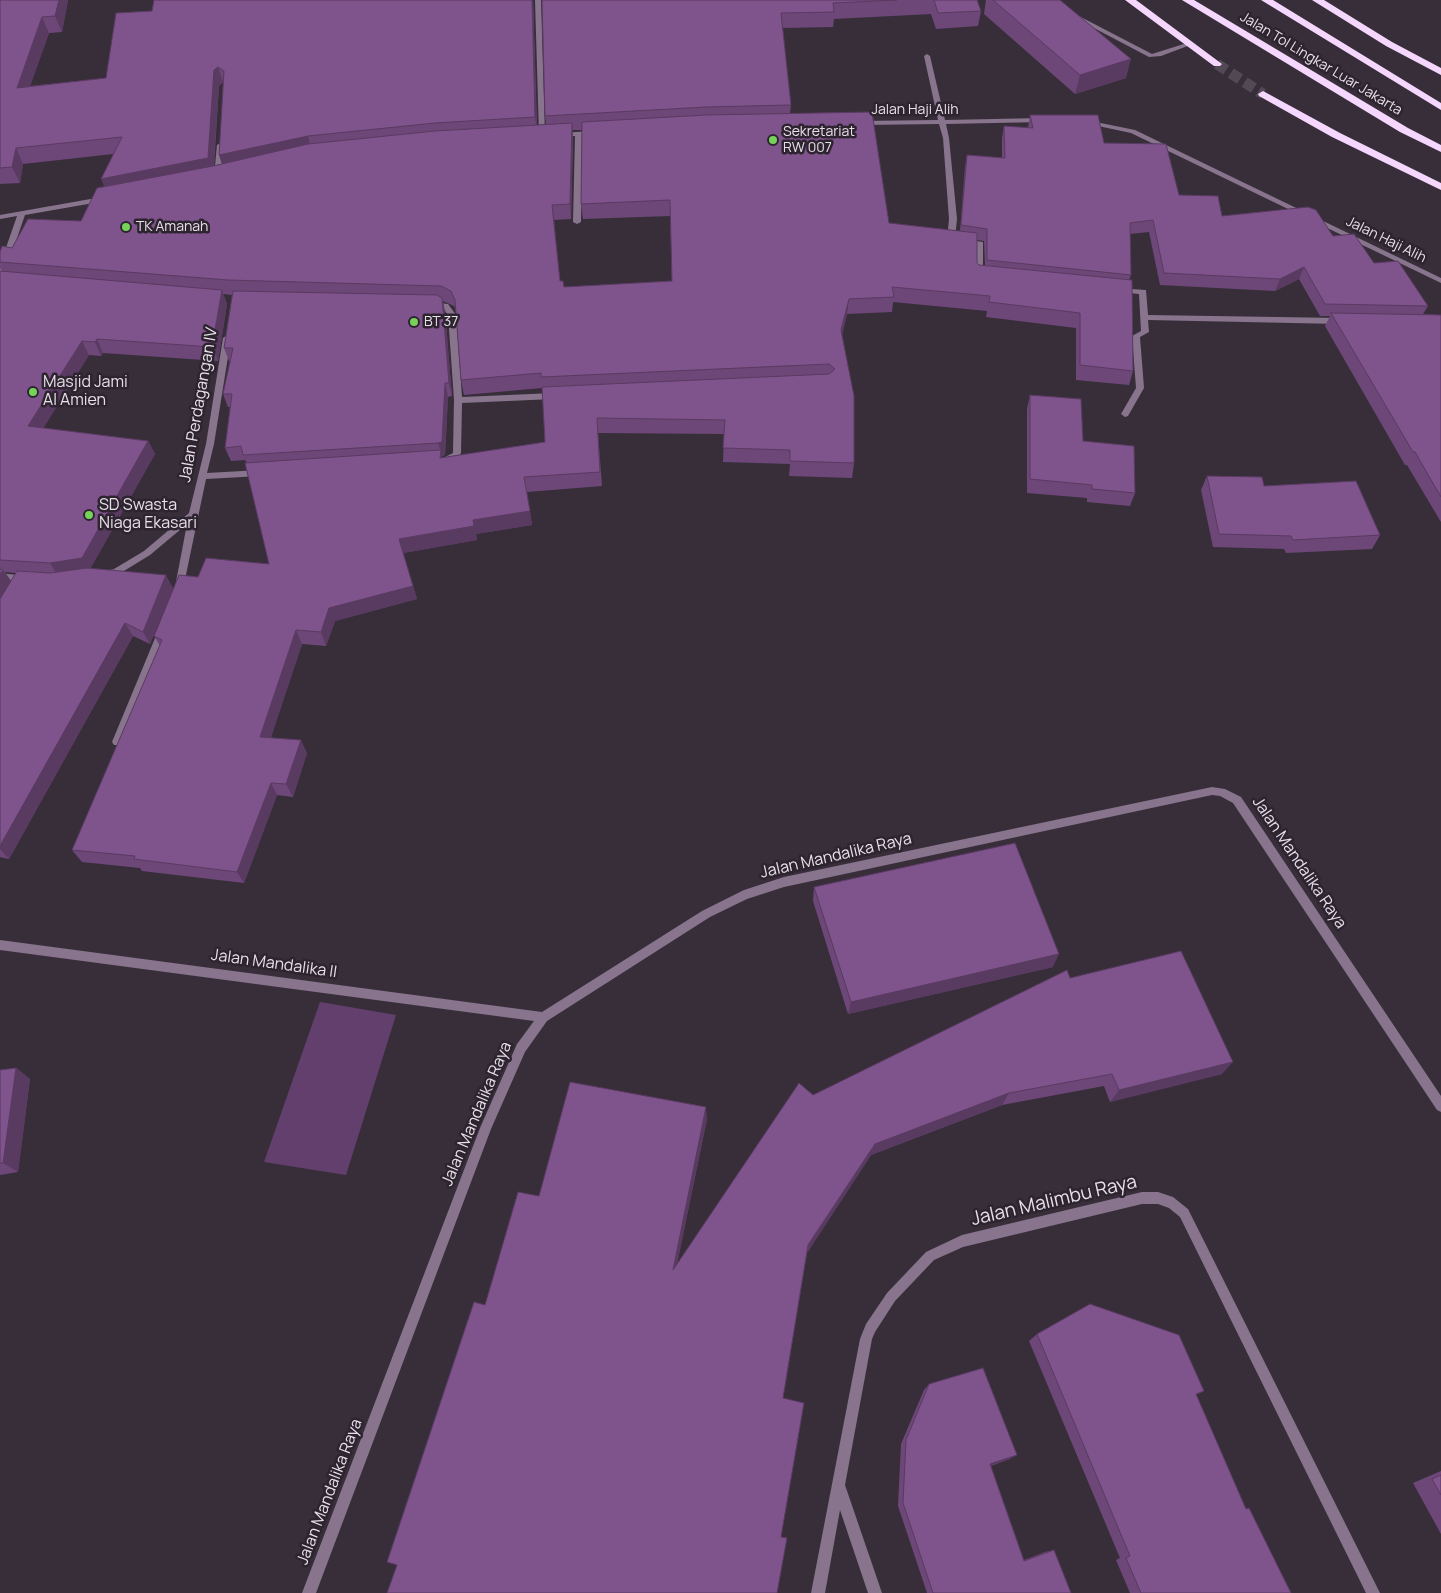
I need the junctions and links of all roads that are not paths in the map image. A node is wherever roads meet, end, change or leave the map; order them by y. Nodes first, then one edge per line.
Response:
1 (538, 0) edge
2 (1130, 0) edge
3 (1187, 0) edge
4 (1266, 0) edge
5 (1318, 0) edge
6 (1071, 14) edge
7 (1190, 44) junction
8 (927, 56) dead end
9 (1217, 64) tunnel mouth
10 (1441, 72) edge
11 (1263, 94) tunnel mouth
12 (1441, 106) edge
13 (1050, 120) edge
14 (1079, 121) edge
15 (856, 123) edge
16 (943, 123) junction
17 (598, 132) edge
18 (579, 134) junction
19 (542, 135) junction
20 (532, 136) edge
21 (221, 140) edge
22 (1441, 149) edge
23 (209, 178) edge
24 (1441, 187) edge
25 (107, 199) edge
26 (21, 215) junction
27 (0, 217) edge
28 (577, 222) dead end
29 (0, 276) edge
30 (989, 277) edge
31 (0, 280) edge
32 (10, 281) edge
33 (1441, 281) edge
34 (1114, 289) edge
35 (421, 305) edge
36 (1144, 317) junction
37 (1352, 321) edge
38 (228, 329) edge
39 (568, 395) edge
40 (458, 400) junction
41 (1125, 414) dead end
42 (432, 462) edge
43 (273, 472) edge
44 (204, 476) junction
45 (193, 514) junction
46 (0, 576) edge
47 (92, 577) edge
48 (39, 580) edge
49 (176, 600) edge
50 (168, 618) edge
51 (117, 742) edge
52 (0, 945) edge
53 (543, 1017) junction
54 (1441, 1106) edge
55 (838, 1483) junction
56 (309, 1593) edge
57 (818, 1593) edge
58 (874, 1593) edge
59 (1373, 1593) edge

1 - 19 street
2 - 7 highway
3 - 22 highway, Jalan Tol Lingkar Luar Jakarta
4 - 12 highway, Jalan Tol Lingkar Luar Jakarta
5 - 10 highway
6 - 7 street
7 - 9 highway
8 - 16 street
11 - 24 highway
13 - 16 street, Jalan Haji Alih
14 - 33 street, Jalan Haji Alih
15 - 16 street, Jalan Haji Alih
16 - 30 street
17 - 18 street
18 - 19 street
18 - 28 street
19 - 20 street
21 - 23 street
25 - 26 street
26 - 27 street
26 - 29 street
31 - 32 street
34 - 36 street
35 - 40 street
36 - 37 street
36 - 41 street
38 - 44 street, Jalan Perdagangan IV
39 - 40 street
40 - 42 street
43 - 44 street
44 - 45 street, Jalan Perdagangan IV
45 - 47 street
45 - 49 street, Jalan Perdagangan IV
46 - 48 street
50 - 51 street
52 - 53 street, Jalan Mandalika II
53 - 54 street, Jalan Mandalika Raya
53 - 56 street, Jalan Mandalika Raya
55 - 57 street, Jalan Malimbu Raya
55 - 58 street
55 - 59 street, Jalan Malimbu Raya

